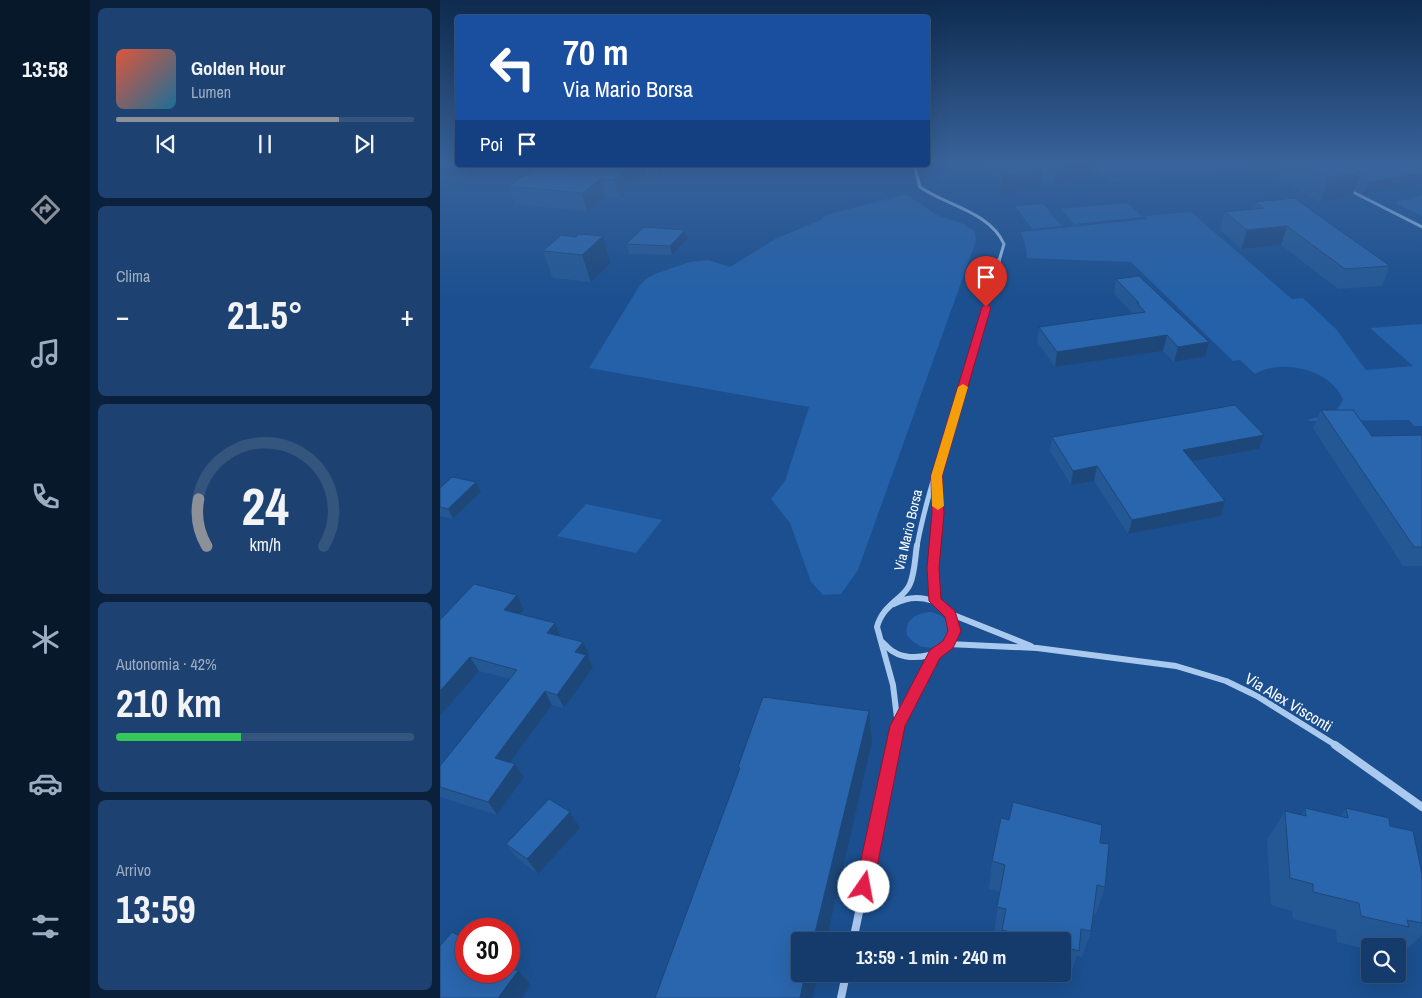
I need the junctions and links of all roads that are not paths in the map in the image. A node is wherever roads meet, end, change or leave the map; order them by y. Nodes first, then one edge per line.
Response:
1 (955, 208) edge
2 (1384, 208) edge
3 (1422, 227) edge
4 (936, 476) junction
5 (935, 601) junction
6 (885, 610) junction
7 (951, 614) junction
8 (880, 639) junction
9 (948, 644) junction
10 (1036, 648) junction
11 (935, 654) junction
12 (898, 726) junction
13 (1422, 807) edge
14 (855, 932) edge
15 (845, 982) edge
16 (842, 998) edge

1 - 4 street, Via Mario Borsa
2 - 3 street
4 - 5 street, Via Mario Borsa
4 - 6 street, Via Mario Borsa
5 - 6 street
5 - 7 street
6 - 8 street, Via Mario Borsa
7 - 9 street
7 - 10 street, Via Alex Visconti
8 - 11 street, Via Mario Borsa
8 - 12 street, Via Mario Borsa
9 - 10 street, Via Alex Visconti
9 - 11 street, Via Mario Borsa
10 - 13 street, Via Alex Visconti
11 - 12 street, Via Mario Borsa
12 - 14 street, Via Mario Borsa
15 - 16 street

